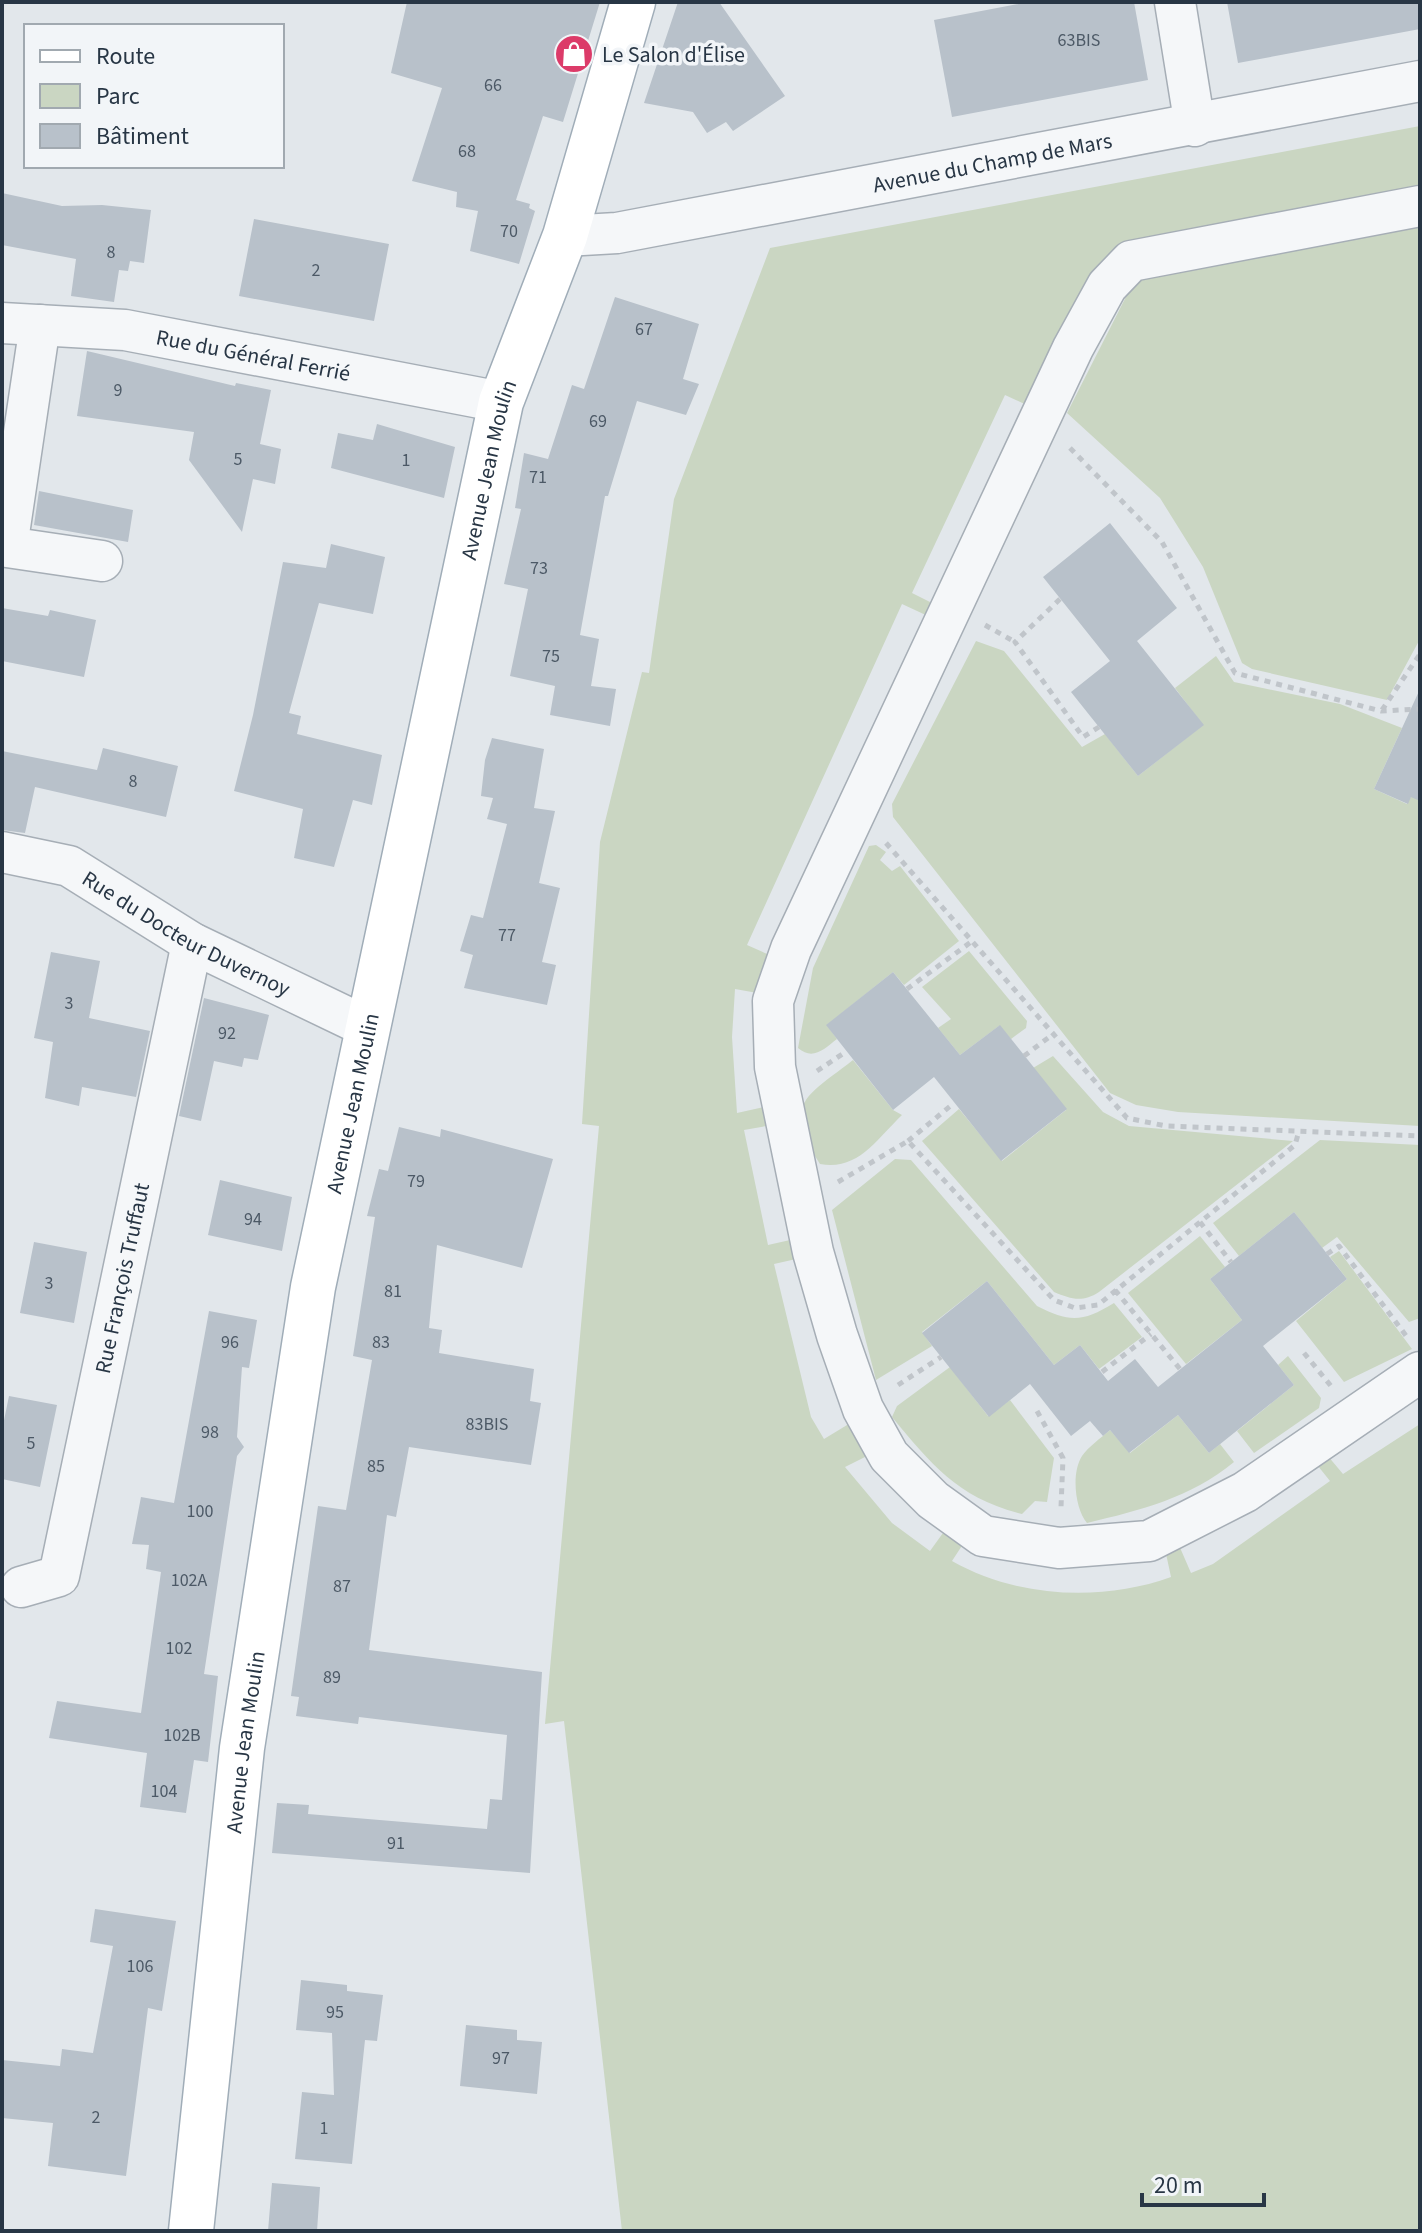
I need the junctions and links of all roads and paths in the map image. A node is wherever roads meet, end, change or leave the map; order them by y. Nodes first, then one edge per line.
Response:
1 (633, 2) edge
2 (1175, 2) edge
3 (1420, 81) edge
4 (1195, 126) junction
5 (1420, 206) edge
6 (565, 236) junction
7 (21, 324) edge
8 (501, 402) junction
9 (1040, 418) junction
10 (102, 561) dead end
11 (1060, 599) dead end
12 (1420, 654) edge
13 (1420, 709) edge
14 (1381, 711) junction
15 (1099, 727) dead end
16 (857, 809) junction
17 (2, 852) edge
18 (971, 942) junction
19 (192, 943) junction
20 (907, 989) dead end
21 (367, 1027) junction
22 (1052, 1035) junction
23 (1024, 1056) dead end
24 (954, 1103) dead end
25 (1299, 1131) junction
26 (1420, 1136) edge
27 (908, 1141) junction
28 (804, 1202) junction
29 (1200, 1222) junction
30 (1327, 1254) dead end
31 (1231, 1262) dead end
32 (1115, 1290) junction
33 (1151, 1334) junction
34 (941, 1357) dead end
35 (1416, 1357) edge
36 (1180, 1369) dead end
37 (1102, 1372) dead end
38 (863, 1409) junction
39 (1037, 1411) dead end
40 (1059, 1548) junction
41 (21, 1587) dead end
42 (191, 2231) edge

1 - 6 main road, Avenue Jean Moulin
2 - 4 street
3 - 4 street, Avenue du Champ de Mars
4 - 6 street, Avenue du Champ de Mars
5 - 9 street
6 - 8 main road, Avenue Jean Moulin
7 - 8 street, Rue du Général Ferrié
7 - 10 street
8 - 21 main road, Avenue Jean Moulin
9 - 14 path
9 - 16 street
11 - 15 path
12 - 14 path
13 - 14 path
16 - 18 path
16 - 28 street
17 - 19 street, Rue du Docteur Duvernoy
18 - 20 path
18 - 22 path
19 - 21 street, Rue du Docteur Duvernoy
19 - 41 street, Rue François Truffaut
21 - 42 main road, Avenue Jean Moulin
22 - 23 path
22 - 25 path
24 - 27 path
25 - 26 path
25 - 29 path
27 - 28 path
27 - 32 path
28 - 38 street
29 - 31 path
29 - 32 path
30 - 35 path
32 - 33 path
33 - 36 path
33 - 37 path
34 - 38 path
35 - 40 street
38 - 40 street
39 - 40 path

